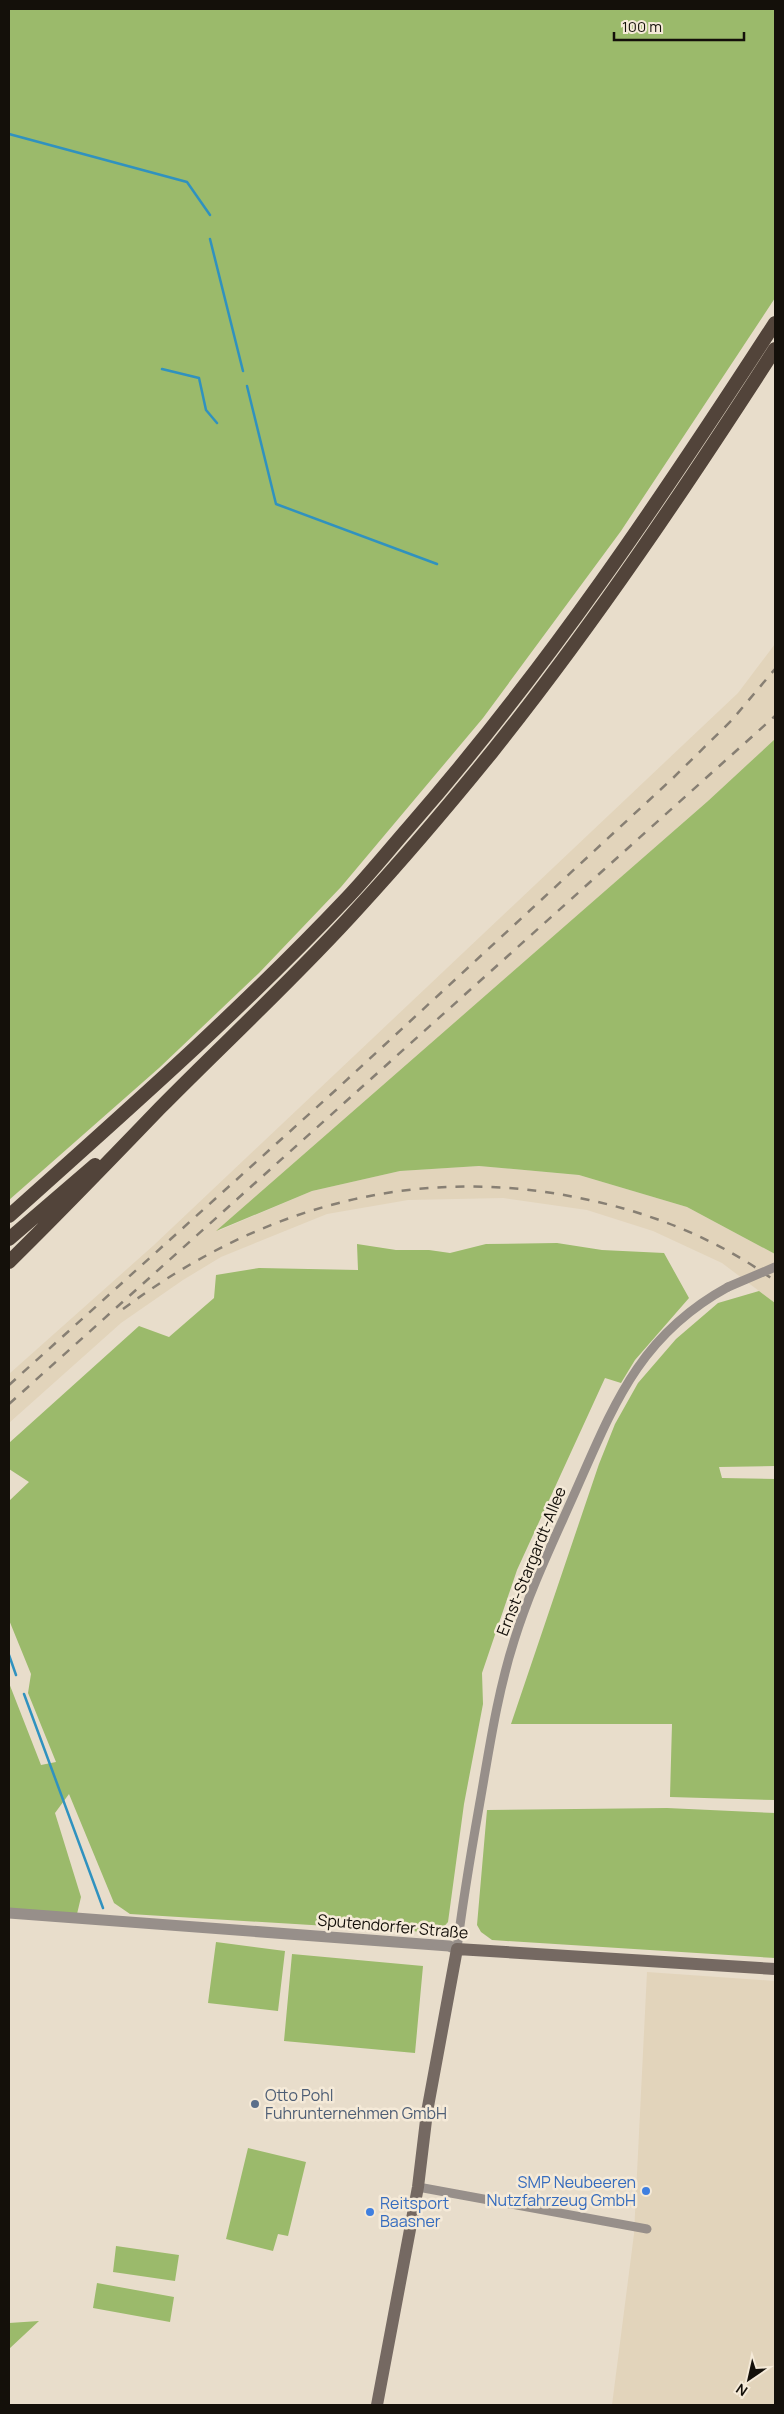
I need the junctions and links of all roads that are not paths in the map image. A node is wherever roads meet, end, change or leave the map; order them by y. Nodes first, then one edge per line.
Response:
1 (775, 323) edge
2 (775, 349) edge
3 (160, 1108) junction
4 (32, 1196) junction
5 (9, 1211) edge
6 (9, 1216) edge
7 (9, 1239) edge
8 (9, 1262) edge
9 (775, 1267) edge
10 (9, 1913) edge
11 (458, 1949) junction
12 (775, 1969) edge
13 (418, 2187) junction
14 (647, 2229) dead end
15 (377, 2405) edge

1 - 4 highway
2 - 3 highway
3 - 7 highway
3 - 8 highway
4 - 5 highway
4 - 6 highway
9 - 11 street, Ernst-Stargardt-Allee, bridge
10 - 11 street, Sputendorfer Straße
11 - 12 main road, Sputendorfer Straße
11 - 13 main road
13 - 14 street
13 - 15 main road

